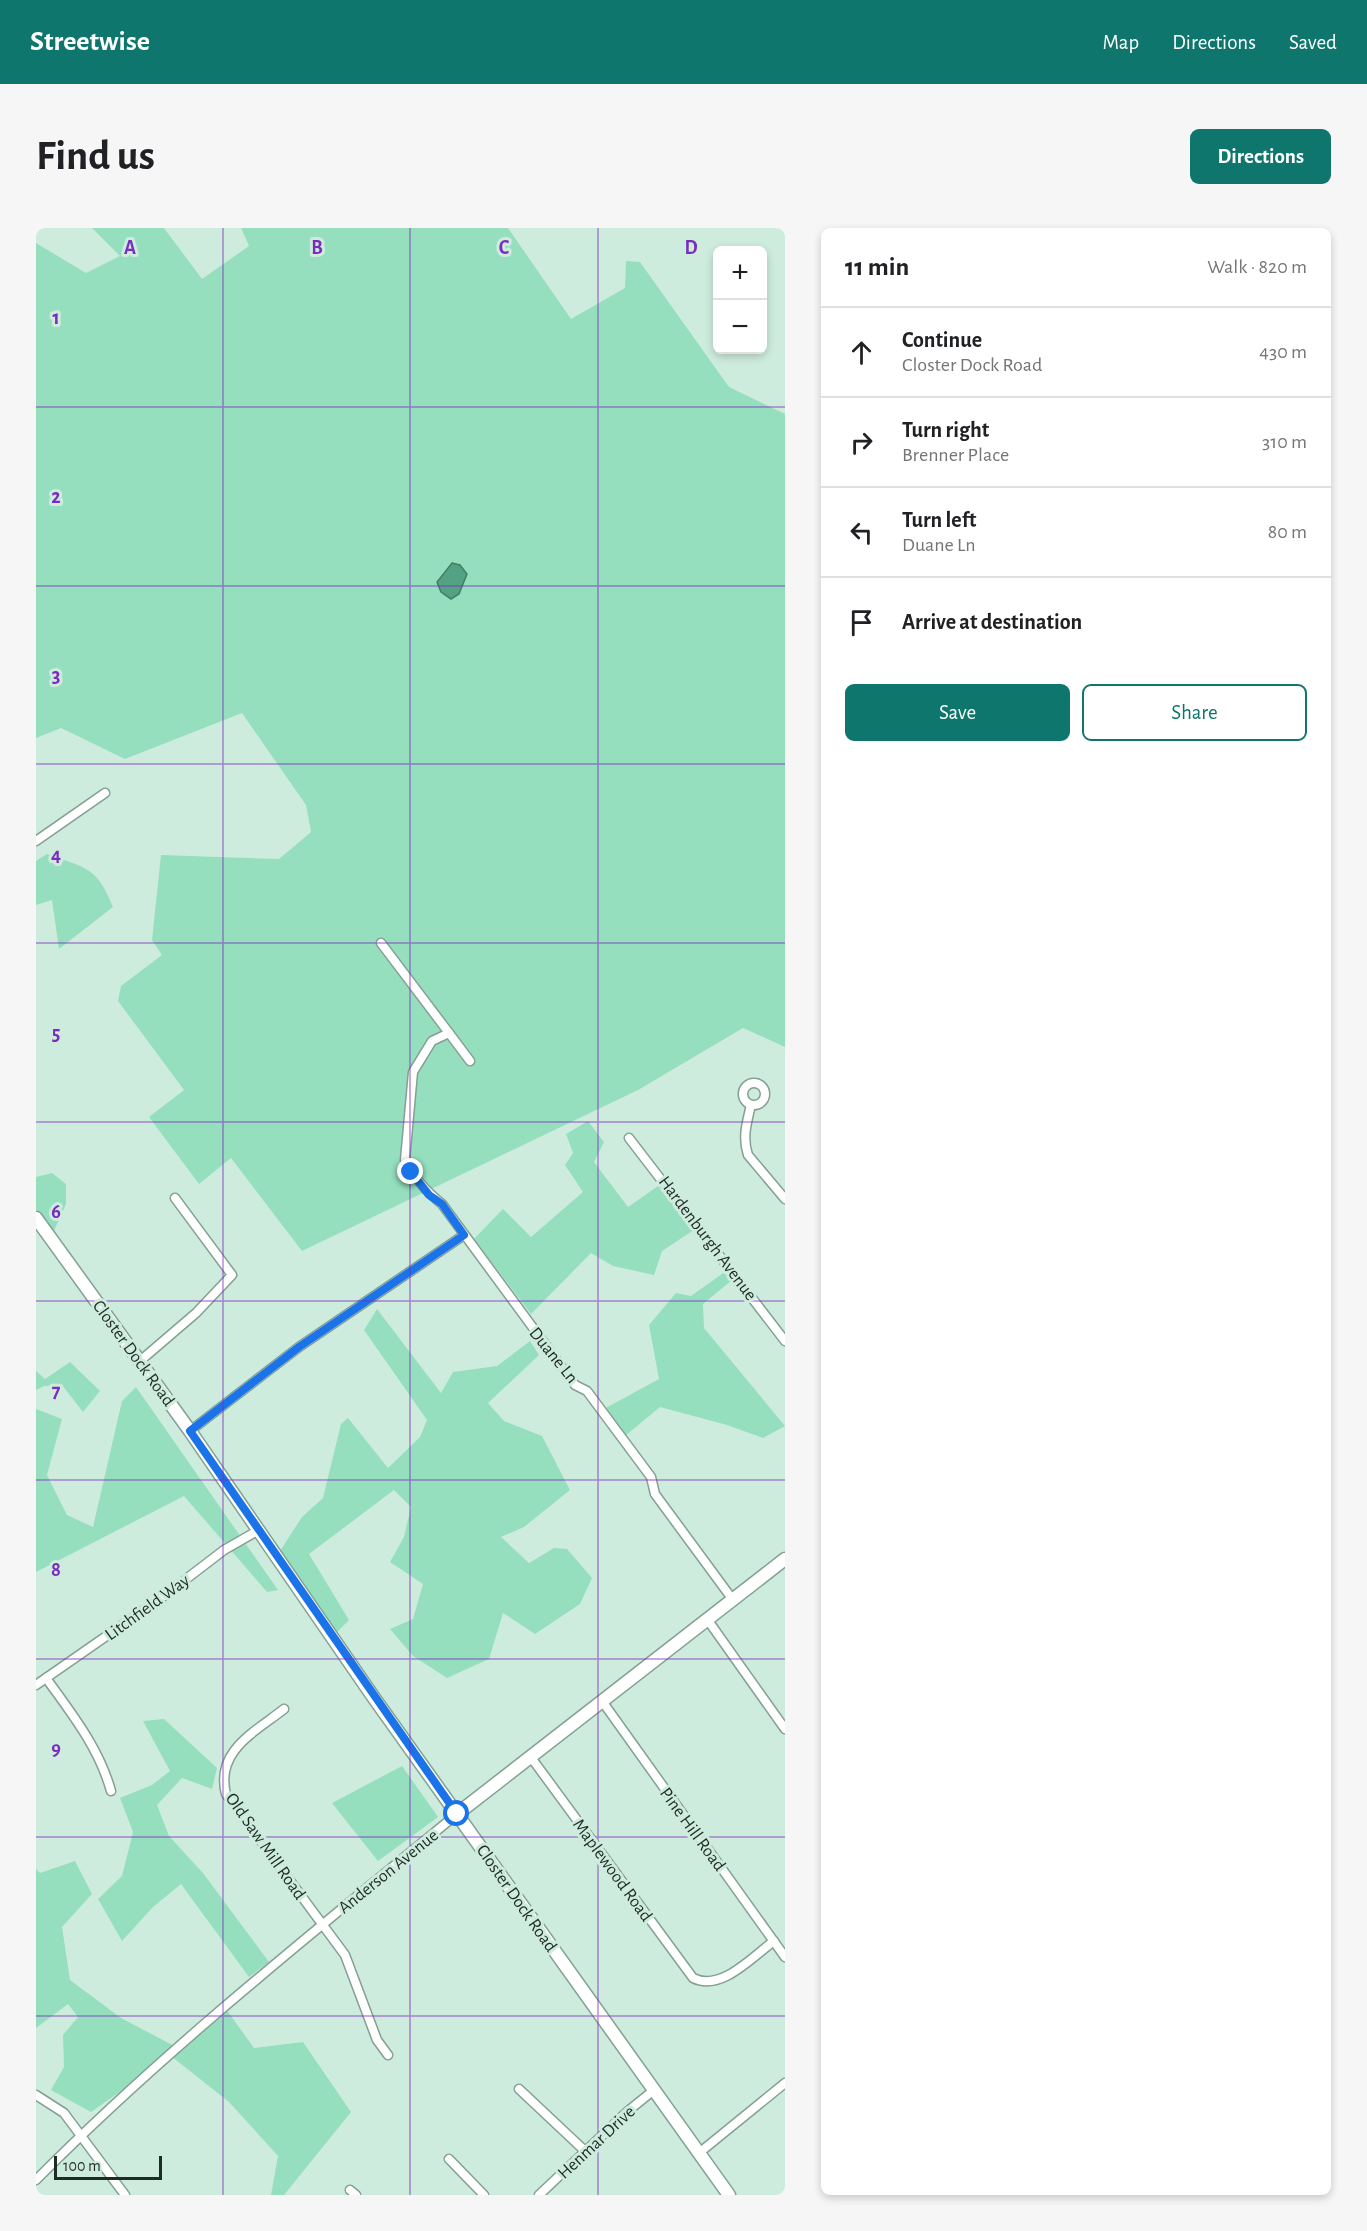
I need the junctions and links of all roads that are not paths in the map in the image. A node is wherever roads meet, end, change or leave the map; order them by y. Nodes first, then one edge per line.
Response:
1 (105, 793) dead end
2 (36, 841) edge
3 (381, 944) dead end
4 (449, 1033) junction
5 (470, 1061) dead end
6 (751, 1105) dead end
7 (629, 1138) dead end
8 (175, 1198) dead end
9 (785, 1199) edge
10 (36, 1218) edge
11 (464, 1235) junction
12 (785, 1341) edge
13 (140, 1361) junction
14 (190, 1431) junction
15 (259, 1530) junction
16 (785, 1559) edge
17 (733, 1600) junction
18 (707, 1620) junction
19 (46, 1678) junction
20 (36, 1685) edge
21 (602, 1701) junction
22 (284, 1709) dead end
23 (785, 1729) edge
24 (530, 1756) junction
25 (111, 1791) dead end
26 (457, 1814) junction
27 (325, 1928) junction
28 (774, 1941) junction
29 (785, 1957) edge
30 (388, 2055) dead end
31 (785, 2084) edge
32 (519, 2089) dead end
33 (654, 2090) junction
34 (36, 2095) edge
35 (82, 2134) junction
36 (585, 2151) junction
37 (699, 2153) junction
38 (449, 2159) dead end
39 (36, 2180) edge
40 (125, 2195) edge
41 (484, 2195) edge
42 (539, 2195) edge
43 (729, 2195) edge

1 - 2 street
3 - 4 street
4 - 5 street
4 - 11 street, Duane Ln
6 - 9 street
7 - 12 street, Hardenburgh Avenue
8 - 13 street
10 - 13 main road, Closter Dock Road
11 - 14 street
11 - 17 street, Duane Ln
13 - 14 main road, Closter Dock Road
14 - 15 main road, Closter Dock Road
15 - 19 street, Litchfield Way
15 - 26 main road, Closter Dock Road
16 - 17 main road, Anderson Avenue
17 - 18 main road, Anderson Avenue
18 - 21 main road, Anderson Avenue
18 - 23 street
19 - 20 street, Litchfield Way
19 - 25 street
21 - 24 main road, Anderson Avenue
21 - 28 street, Pine Hill Road
22 - 27 street, Old Saw Mill Road
24 - 26 main road, Anderson Avenue
24 - 28 street, Maplewood Road
26 - 27 street, Anderson Avenue
26 - 33 main road, Closter Dock Road
27 - 30 street, Old Saw Mill Road
27 - 35 street, Anderson Avenue
28 - 29 street, Pine Hill Road
31 - 37 street
32 - 36 street
33 - 36 street, Henmar Drive
33 - 37 main road, Closter Dock Road
34 - 35 street
35 - 39 street, Anderson Avenue
35 - 40 street
36 - 42 street, Henmar Drive
37 - 43 main road, Closter Dock Road
38 - 41 street

